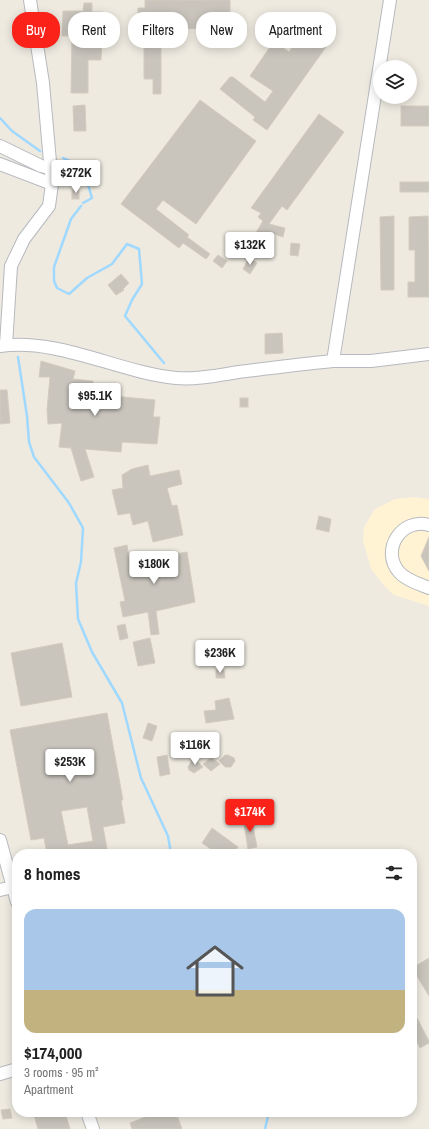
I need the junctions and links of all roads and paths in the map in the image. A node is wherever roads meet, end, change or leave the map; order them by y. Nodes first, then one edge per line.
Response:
1 (30, 0) edge
2 (390, 0) edge
3 (0, 146) edge
4 (0, 164) edge
5 (52, 169) junction
6 (52, 184) junction
7 (3, 346) edge
8 (429, 354) edge
9 (333, 361) junction
10 (429, 525) edge
11 (429, 588) edge
12 (0, 840) edge
13 (12, 884) edge
14 (12, 888) edge
15 (0, 890) edge
16 (12, 1070) edge
17 (0, 1074) edge
18 (89, 1117) edge
19 (93, 1129) edge

1 - 5 street
2 - 9 street
3 - 5 street
4 - 6 street
5 - 6 street
6 - 7 street
7 - 9 street
8 - 9 street
10 - 11 street
12 - 13 street
14 - 15 street
16 - 17 street
18 - 19 street

